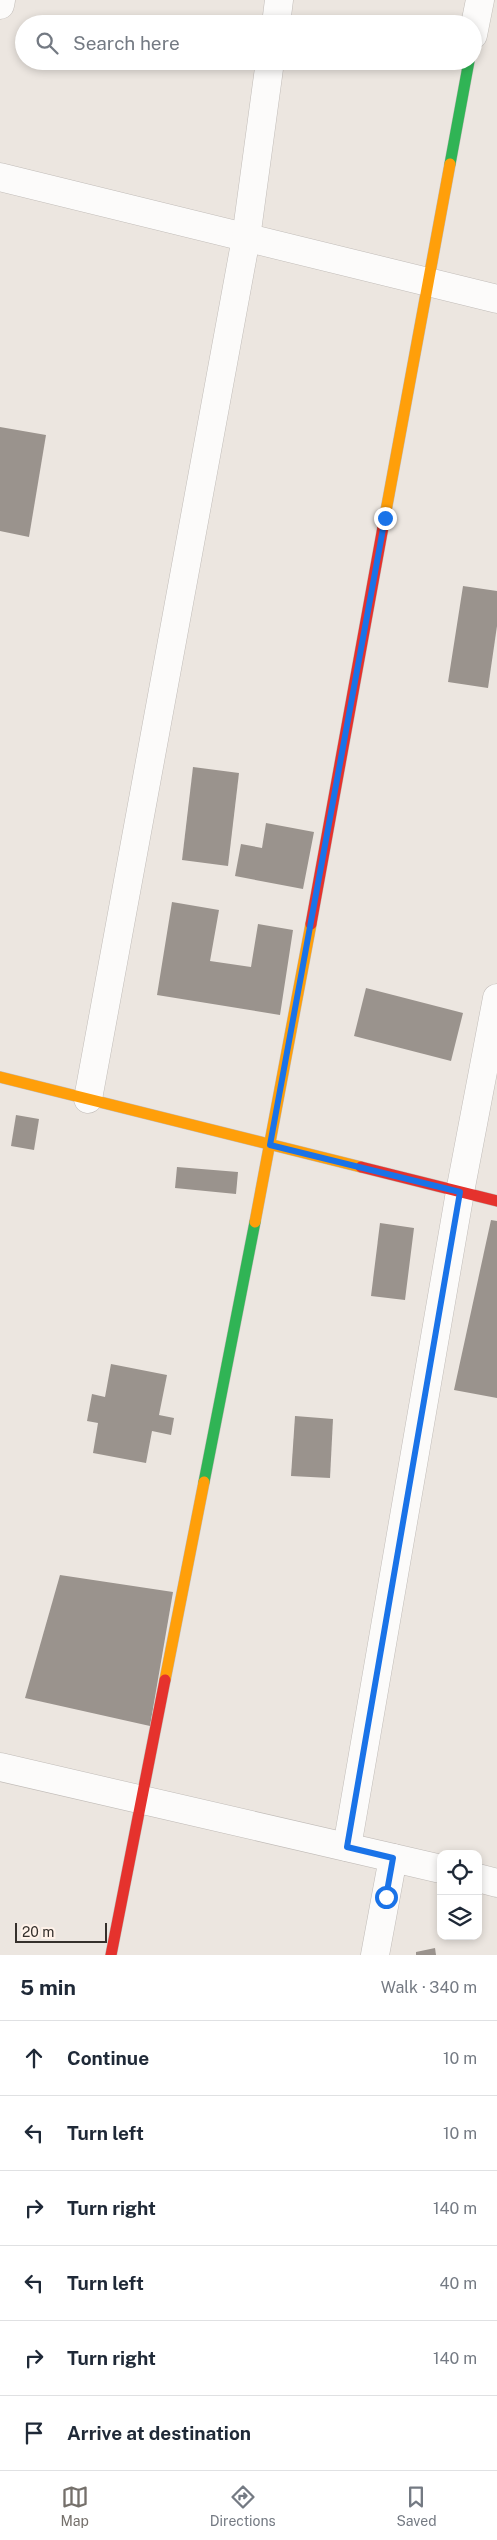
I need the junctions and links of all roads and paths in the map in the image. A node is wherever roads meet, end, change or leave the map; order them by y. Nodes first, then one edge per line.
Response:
1 (1, 0) edge
2 (279, 0) edge
3 (480, 0) edge
4 (0, 5) edge
5 (277, 15) edge
6 (477, 15) edge
7 (269, 70) edge
8 (466, 70) edge
9 (0, 177) edge
10 (246, 238) junction
11 (428, 282) junction
12 (497, 299) edge
13 (497, 998) edge
14 (0, 1077) edge
15 (88, 1099) junction
16 (270, 1145) junction
17 (460, 1192) junction
18 (497, 1201) edge
19 (0, 1767) edge
20 (141, 1801) junction
21 (347, 1847) junction
22 (393, 1858) junction
23 (437, 1869) edge
24 (482, 1879) edge
25 (497, 1882) edge
26 (111, 1955) edge
27 (375, 1955) edge

1 - 4 street
2 - 5 street
3 - 6 street
7 - 10 street
8 - 11 street
9 - 10 street
10 - 11 street
10 - 15 street
11 - 12 street
11 - 16 street
13 - 17 street
14 - 15 street
15 - 16 street
16 - 17 street
16 - 20 street
17 - 18 street
17 - 21 street
19 - 20 street
20 - 21 street
20 - 26 street
21 - 22 street
22 - 23 street
22 - 27 street
24 - 25 street

